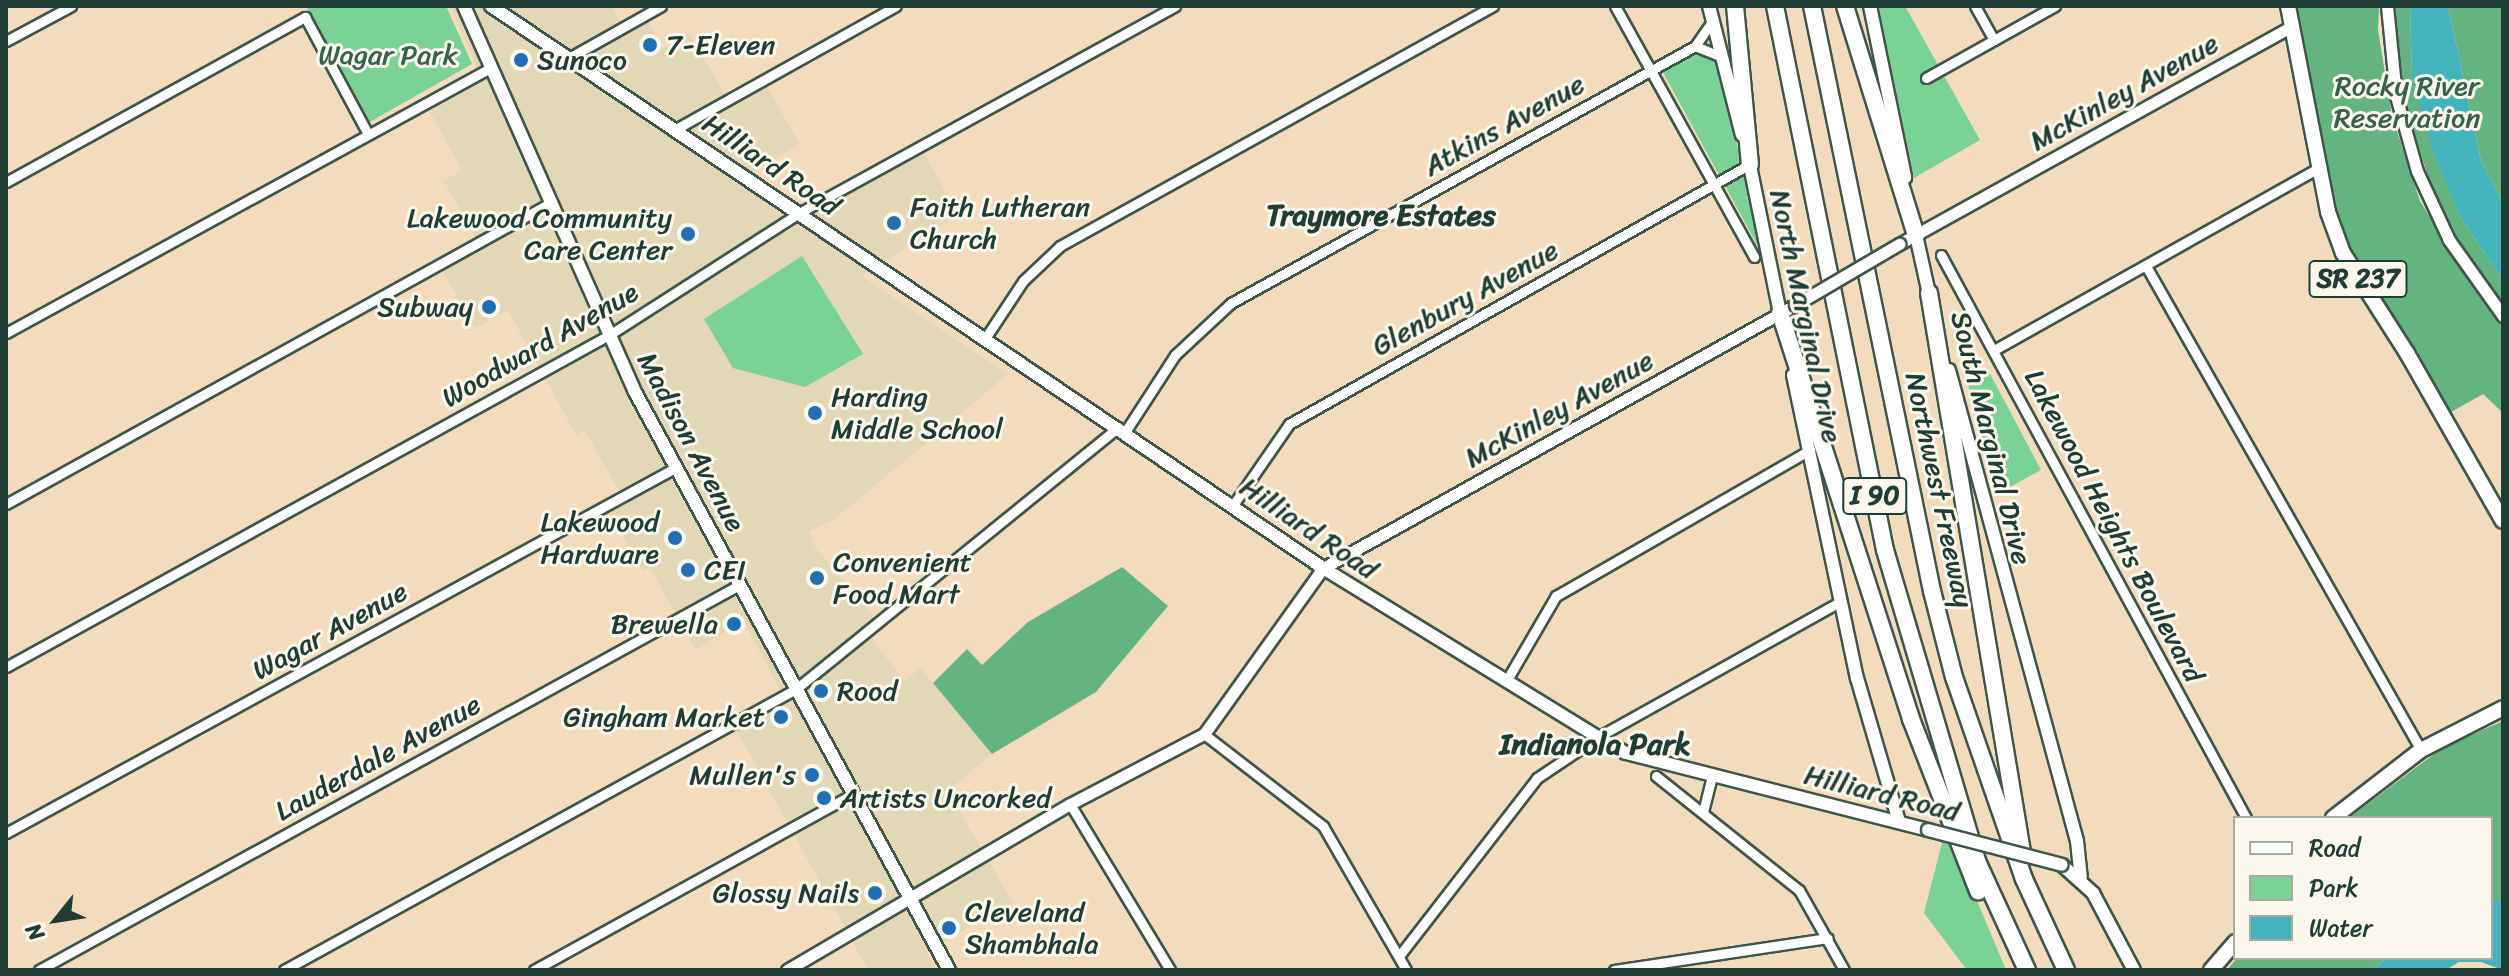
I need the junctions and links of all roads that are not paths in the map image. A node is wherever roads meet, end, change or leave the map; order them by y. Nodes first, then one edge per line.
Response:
1 (71, 6) edge
2 (464, 6) edge
3 (491, 6) edge
4 (661, 6) edge
5 (896, 6) edge
6 (1175, 6) edge
7 (1493, 6) edge
8 (1615, 6) edge
9 (1709, 6) edge
10 (1735, 6) edge
11 (1775, 6) edge
12 (1812, 6) edge
13 (1845, 6) edge
14 (1870, 6) edge
15 (1975, 6) edge
16 (2055, 6) edge
17 (2288, 6) edge
18 (2387, 6) edge
19 (1713, 20) junction
20 (2290, 27) junction
21 (1994, 40) junction
22 (6, 41) edge
23 (1695, 46) junction
24 (1720, 56) junction
25 (567, 59) junction
26 (492, 67) junction
27 (1650, 68) junction
28 (1926, 78) dead end
29 (674, 130) junction
30 (368, 134) junction
31 (1750, 164) junction
32 (2320, 167) junction
33 (6, 182) edge
34 (1713, 184) junction
35 (552, 202) junction
36 (799, 213) junction
37 (1916, 235) junction
38 (1941, 255) dead end
39 (1754, 257) dead end
40 (2146, 266) junction
41 (1929, 293) junction
42 (1787, 309) junction
43 (2503, 316) edge
44 (6, 333) edge
45 (609, 335) junction
46 (986, 337) junction
47 (1994, 350) junction
48 (1122, 430) junction
49 (1810, 450) junction
50 (675, 468) junction
51 (6, 504) edge
52 (1233, 505) junction
53 (2503, 521) edge
54 (1323, 568) junction
55 (739, 585) junction
56 (1840, 602) junction
57 (6, 667) edge
58 (1508, 678) junction
59 (796, 689) junction
60 (2503, 708) edge
61 (1204, 734) junction
62 (1598, 737) junction
63 (2421, 750) junction
64 (1712, 775) junction
65 (1656, 776) dead end
66 (853, 794) junction
67 (1070, 804) junction
68 (1703, 812) junction
69 (2245, 816) edge
70 (2336, 816) edge
71 (1899, 822) junction
72 (6, 833) edge
73 (2081, 877) junction
74 (2024, 879) junction
75 (911, 901) junction
76 (1828, 938) junction
77 (2233, 944) edge
78 (1399, 956) junction
79 (792, 969) edge
80 (39, 970) edge
81 (284, 970) edge
82 (534, 970) edge
83 (949, 970) edge
84 (1170, 970) edge
85 (1406, 970) edge
86 (1614, 970) edge
87 (1844, 970) edge
88 (2017, 970) edge
89 (2027, 970) edge
90 (2066, 970) edge
91 (2134, 970) edge
92 (2211, 970) edge

1 - 22 street
2 - 26 main road, Madison Avenue
3 - 25 main road, Hilliard Road
4 - 25 street
5 - 29 street
6 - 36 street, Woodward Avenue
7 - 46 street
8 - 27 street
9 - 19 main road, North Marginal Drive
10 - 31 highway
11 - 89 highway, I 90
12 - 74 highway, Northwest Freeway / I 90
13 - 37 highway
14 - 37 main road, South Marginal Drive
15 - 21 street
16 - 21 street
17 - 20 main road, SR 237
18 - 43 street
19 - 23 street, Atkins Avenue
19 - 24 main road, North Marginal Drive
20 - 32 main road, SR 237
20 - 37 street, McKinley Avenue
21 - 28 street
23 - 24 street
23 - 27 street, Atkins Avenue
24 - 31 main road, North Marginal Drive
25 - 29 main road, Hilliard Road
26 - 30 street
26 - 35 main road, Madison Avenue
27 - 34 street
27 - 48 street, Atkins Avenue
29 - 36 main road, Hilliard Road
30 - 33 street
30 - 44 street
31 - 34 street, Glenbury Avenue
31 - 42 main road, North Marginal Drive
32 - 40 street
32 - 53 main road, SR 237
34 - 39 street
34 - 52 street, Glenbury Avenue
35 - 45 main road, Madison Avenue
35 - 51 street
36 - 45 street, Woodward Avenue
36 - 46 main road, Hilliard Road
37 - 41 main road, South Marginal Drive
37 - 42 street, McKinley Avenue, bridge
38 - 47 street, Lakewood Heights Boulevard
40 - 47 street
40 - 63 street
41 - 73 main road, South Marginal Drive
41 - 74 highway
42 - 49 main road, North Marginal Drive
42 - 54 street, McKinley Avenue
42 - 88 highway
45 - 50 main road, Madison Avenue
45 - 57 street, Woodward Avenue
46 - 48 main road, Hilliard Road
47 - 69 street, Lakewood Heights Boulevard
48 - 52 main road, Hilliard Road
48 - 59 street, Atkins Avenue
49 - 56 main road, North Marginal Drive
49 - 58 street
50 - 55 main road, Madison Avenue
50 - 72 street, Wagar Avenue
52 - 54 main road, Hilliard Road
54 - 58 main road, Hilliard Road
54 - 61 street, McKinley Avenue
55 - 59 main road, Madison Avenue
55 - 80 street, Lauderdale Avenue
56 - 62 street
56 - 71 main road, North Marginal Drive
58 - 62 main road, Hilliard Road
59 - 66 main road, Madison Avenue
59 - 81 street, Atkins Avenue
60 - 63 main road
61 - 67 street, McKinley Avenue
61 - 78 street
62 - 64 main road, Hilliard Road
62 - 78 street
63 - 70 main road
64 - 68 street
64 - 71 main road, Hilliard Road
65 - 68 street
66 - 75 main road, Madison Avenue
66 - 82 street
67 - 75 street, McKinley Avenue
67 - 84 street
68 - 76 street
71 - 73 main road, Hilliard Road, bridge
73 - 91 main road, Hilliard Road
74 - 90 highway, Northwest Freeway / I 90
75 - 79 street, McKinley Avenue
75 - 83 main road, Madison Avenue
76 - 86 street
76 - 87 street
77 - 92 main road
78 - 85 street

